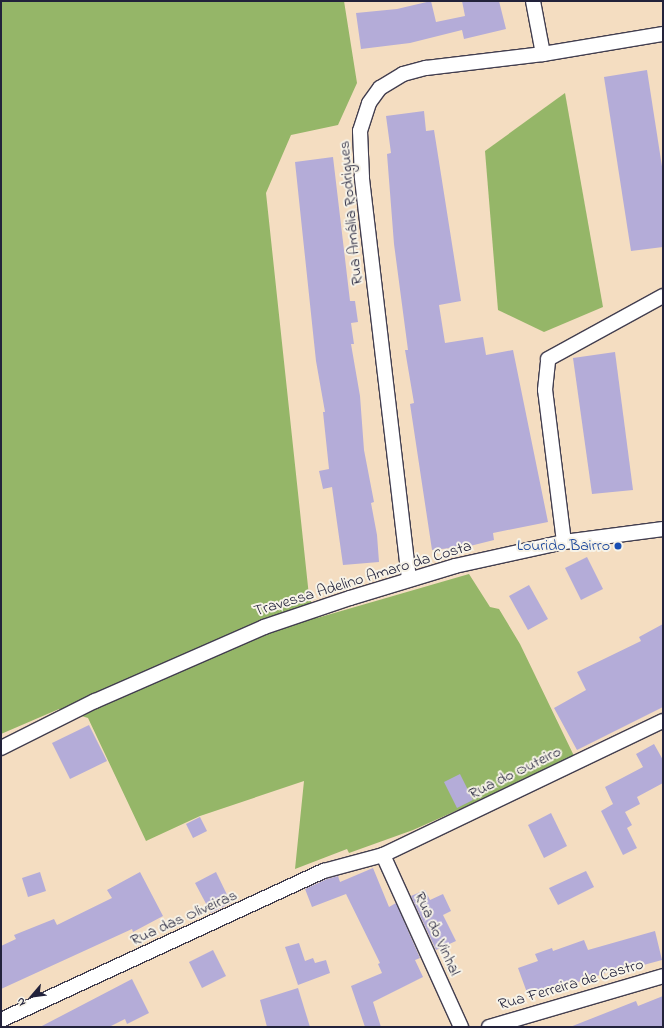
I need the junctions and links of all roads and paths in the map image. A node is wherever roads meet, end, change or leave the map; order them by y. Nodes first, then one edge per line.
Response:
1 (533, 1) edge
2 (663, 34) edge
3 (543, 54) junction
4 (663, 296) edge
5 (663, 529) edge
6 (564, 542) junction
7 (409, 579) junction
8 (663, 721) edge
9 (1, 748) edge
10 (382, 855) junction
11 (663, 976) edge
12 (1, 1020) edge
13 (461, 1027) edge
14 (489, 1027) edge

1 - 3 street
2 - 3 street, Rua Amália Rodrigues
3 - 7 street, Rua Amália Rodrigues
4 - 6 street
5 - 6 street, Travessa Adelino Amaro da Costa
6 - 7 street, Travessa Adelino Amaro da Costa
7 - 9 street, Travessa Adelino Amaro da Costa
8 - 10 street, Rua do Outeiro
10 - 12 street, Rua das Oliveiras
10 - 13 street, Rua do Vinhal
11 - 14 street, Rua Ferreira de Castro

